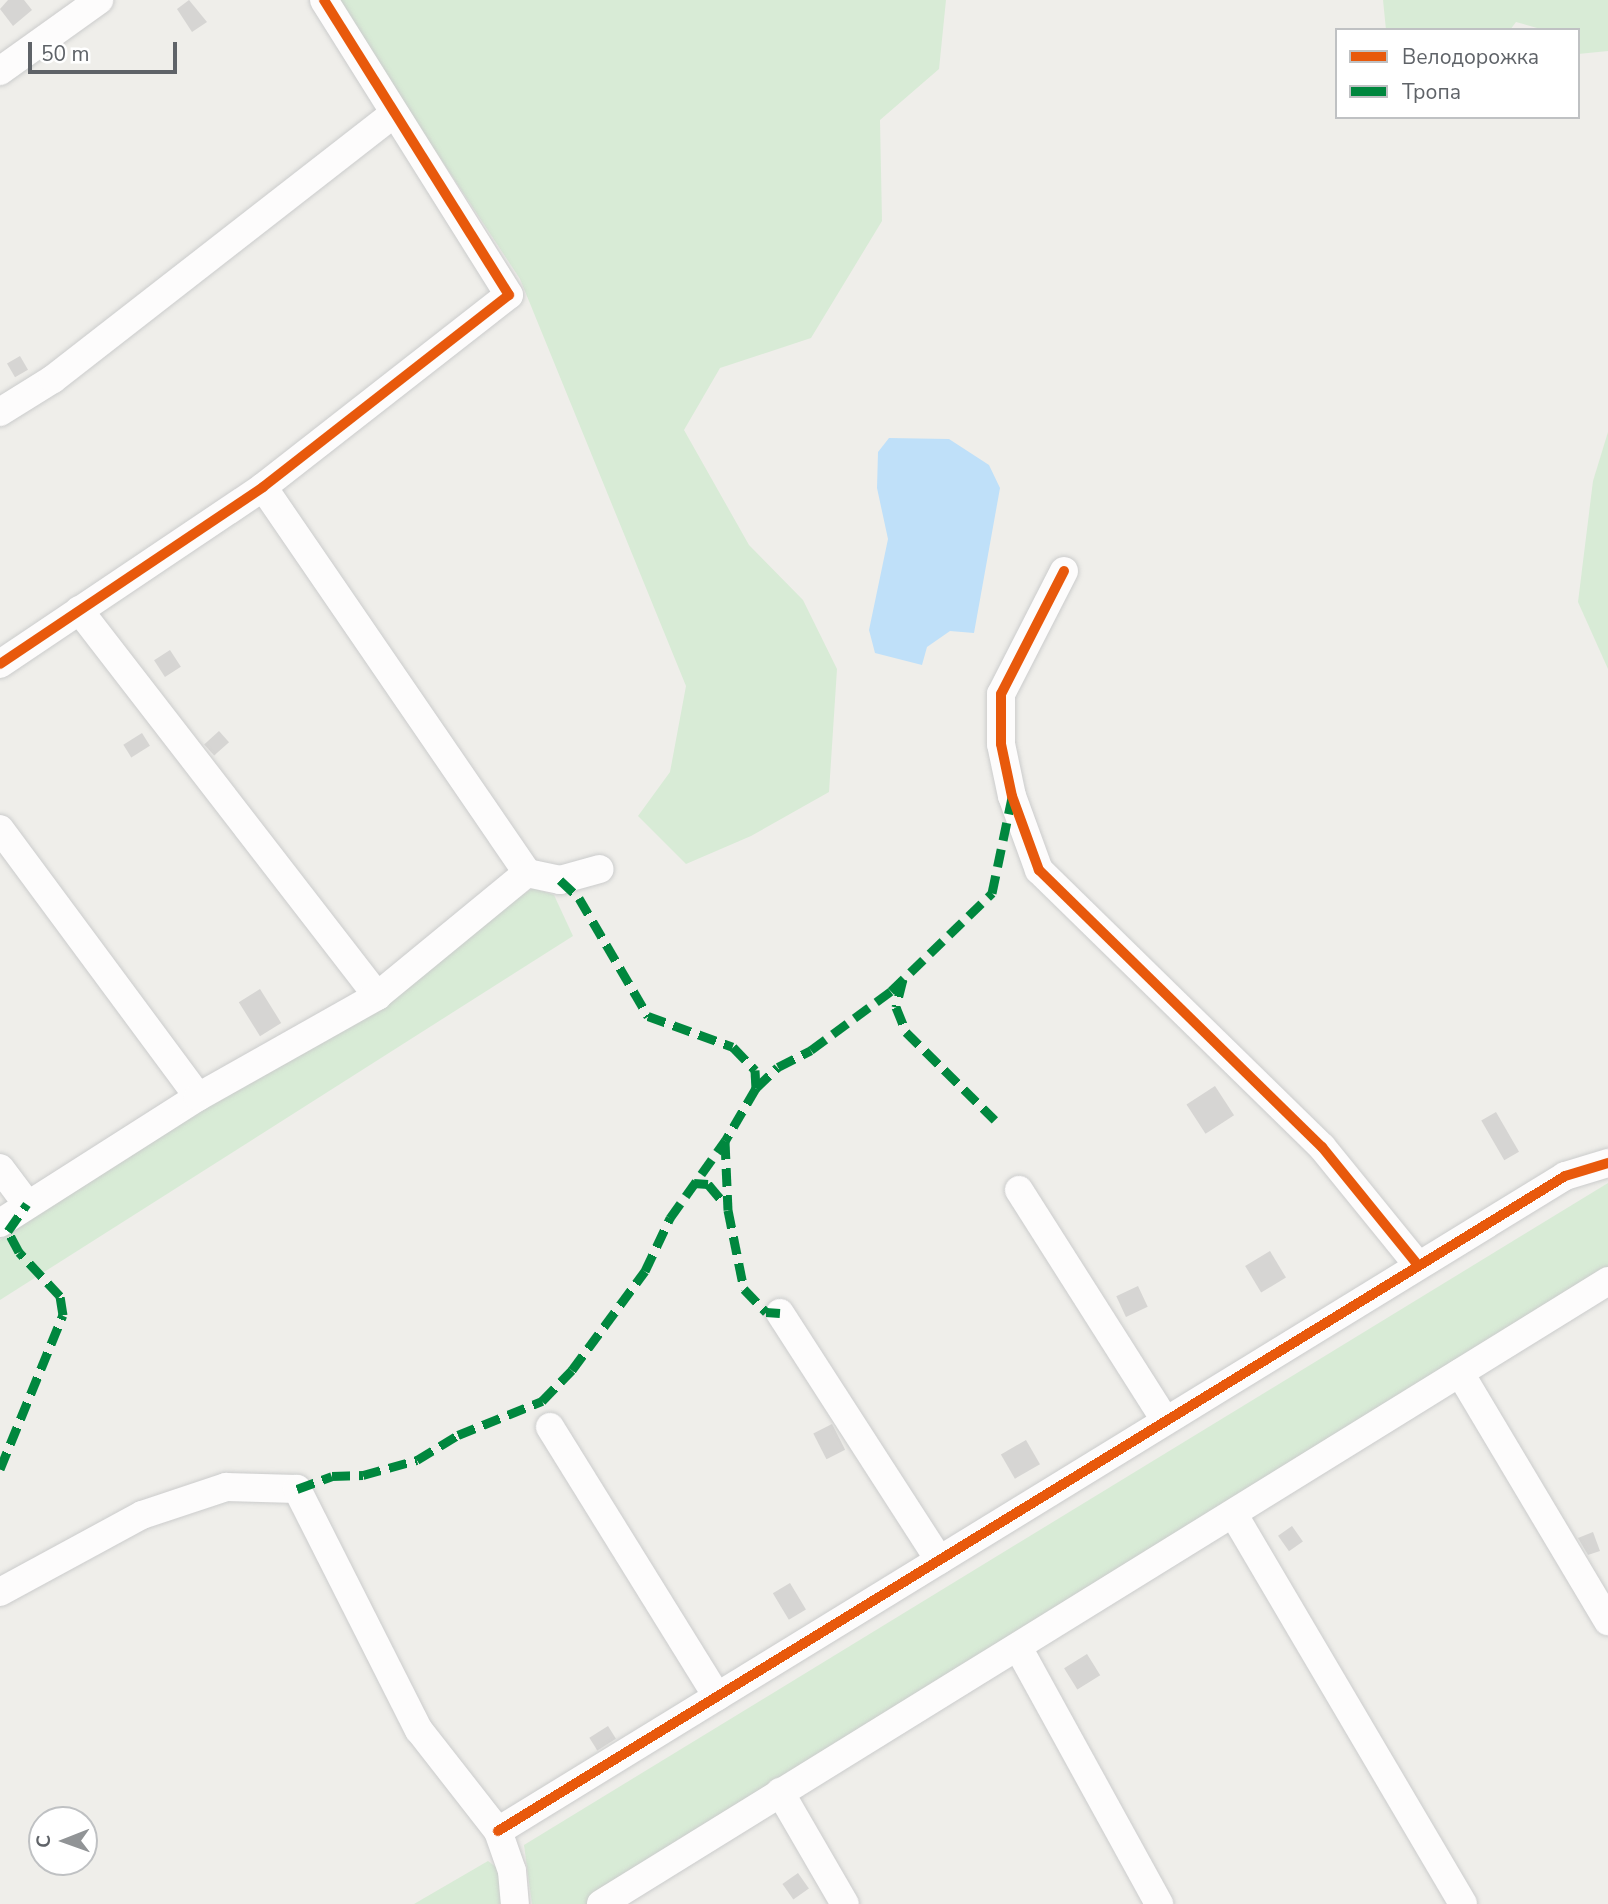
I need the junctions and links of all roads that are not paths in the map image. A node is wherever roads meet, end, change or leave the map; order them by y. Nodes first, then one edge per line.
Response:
1 (99, 0) edge
2 (324, 0) edge
3 (0, 71) edge
4 (393, 114) junction
5 (0, 412) edge
6 (262, 487) junction
7 (1064, 571) dead end
8 (79, 610) junction
9 (0, 664) edge
10 (0, 829) edge
11 (600, 869) dead end
12 (527, 873) junction
13 (377, 996) junction
14 (198, 1097) junction
15 (1608, 1163) edge
16 (0, 1168) edge
17 (1019, 1190) dead end
18 (27, 1204) junction
19 (0, 1223) edge
20 (1418, 1265) junction
21 (1608, 1282) edge
22 (780, 1313) dead end
23 (1460, 1373) junction
24 (1165, 1420) junction
25 (550, 1427) dead end
26 (1234, 1515) junction
27 (939, 1560) junction
28 (0, 1592) edge
29 (1608, 1621) edge
30 (1018, 1649) junction
31 (717, 1696) junction
32 (780, 1792) junction
33 (498, 1831) junction
34 (515, 1904) edge
35 (601, 1904) edge
36 (845, 1904) edge
37 (1159, 1904) edge
38 (1463, 1904) edge

1 - 3 street
2 - 4 street
4 - 5 street
4 - 6 street
6 - 8 street
6 - 12 street
7 - 20 street
8 - 9 street
8 - 13 street
10 - 14 street
11 - 12 street
12 - 13 street
13 - 14 street
14 - 18 street
15 - 20 street
16 - 18 street
17 - 24 street
18 - 19 street
20 - 24 street
21 - 23 street
22 - 27 street
23 - 26 street
23 - 29 street
24 - 27 street
25 - 31 street
26 - 30 street
26 - 38 street
27 - 31 street
28 - 33 street
30 - 32 street
30 - 37 street
31 - 33 street
32 - 35 street
32 - 36 street
33 - 34 street

